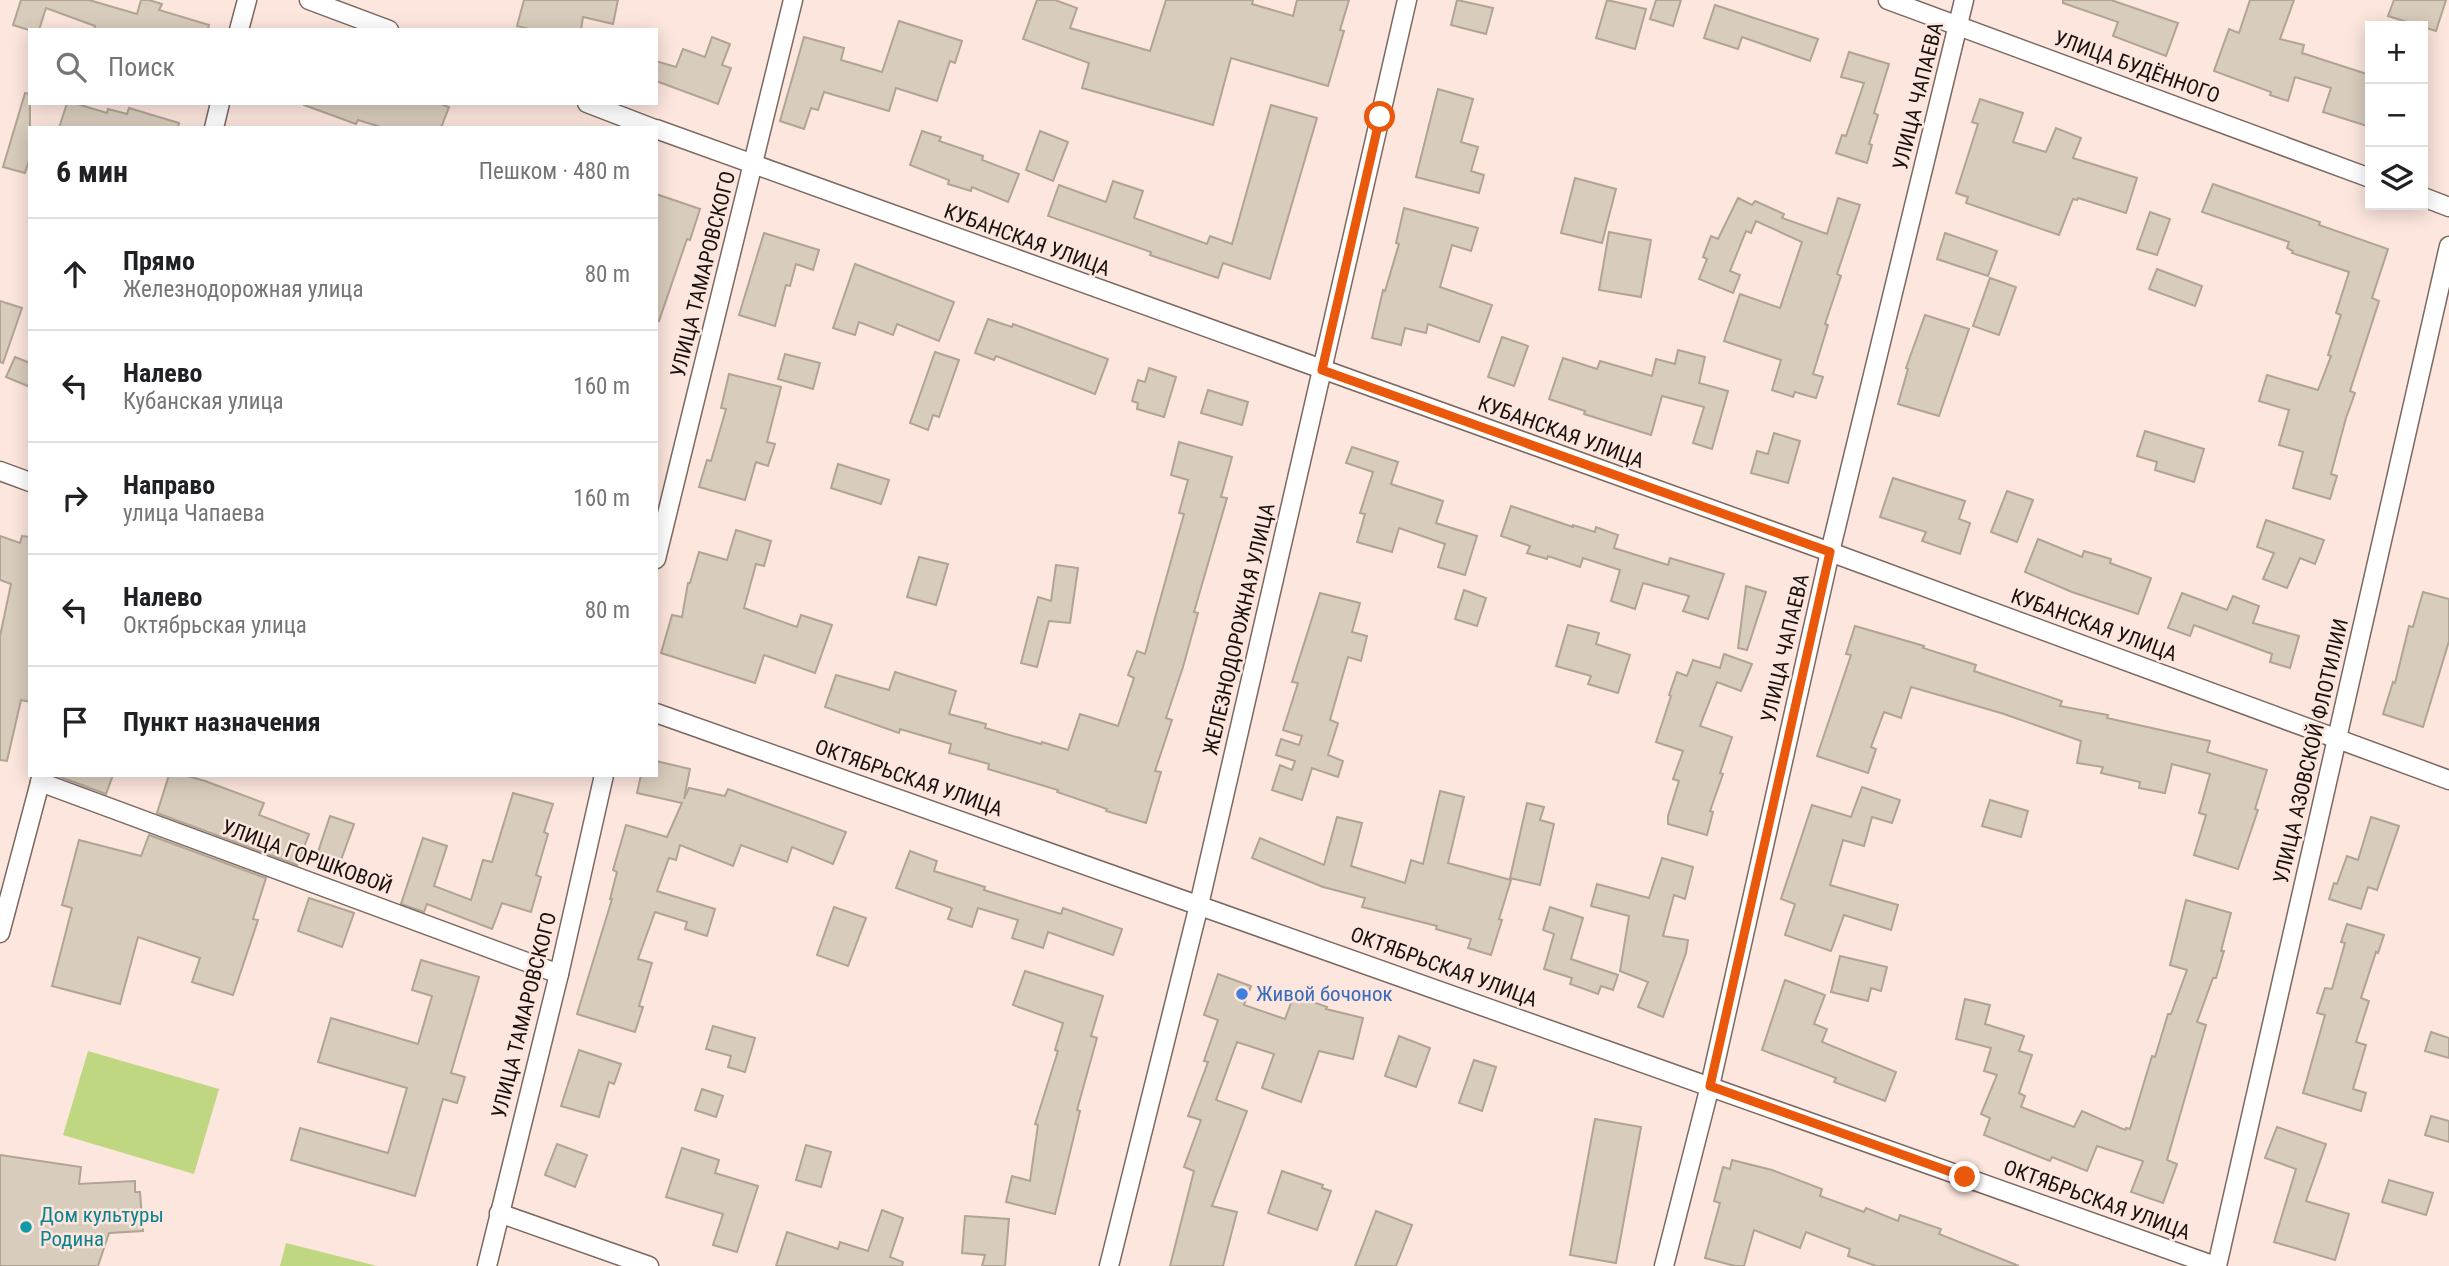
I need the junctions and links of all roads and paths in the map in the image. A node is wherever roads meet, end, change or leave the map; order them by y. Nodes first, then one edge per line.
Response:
1 (247, 0) edge
2 (309, 0) edge
3 (793, 0) edge
4 (1407, 0) edge
5 (1888, 0) edge
6 (1964, 0) edge
7 (1958, 25) junction
8 (240, 28) edge
9 (384, 28) edge
10 (220, 105) edge
11 (592, 105) edge
12 (214, 126) edge
13 (646, 126) edge
14 (658, 130) edge
15 (753, 165) junction
16 (2365, 176) edge
17 (2428, 199) edge
18 (2449, 207) edge
19 (2449, 246) edge
20 (1322, 370) junction
21 (0, 471) edge
22 (28, 481) edge
23 (658, 551) edge
24 (1830, 552) junction
25 (658, 714) edge
26 (2337, 738) junction
27 (604, 777) edge
28 (41, 779) edge
29 (2449, 780) edge
30 (1199, 905) junction
31 (0, 933) edge
32 (559, 974) junction
33 (1710, 1086) junction
34 (499, 1213) junction
35 (487, 1266) edge
36 (649, 1266) edge
37 (1108, 1266) edge
38 (1664, 1266) edge
39 (2216, 1266) edge

1 - 8 street
2 - 9 street
3 - 15 street, УЛИЦА ТАМАРОВСКОГО
4 - 20 street, ЖЕЛЕЗНОДОРОЖНАЯ УЛИЦА
5 - 7 street, УЛИЦА БУДЁННОГО
6 - 7 street, УЛИЦА ЧАПАЕВА
7 - 16 street, УЛИЦА БУДЁННОГО
7 - 24 street, УЛИЦА ЧАПАЕВА
10 - 12 street
11 - 13 street, КУБАНСКАЯ УЛИЦА
14 - 15 street, КУБАНСКАЯ УЛИЦА
15 - 20 street, КУБАНСКАЯ УЛИЦА
15 - 23 street, УЛИЦА ТАМАРОВСКОГО
17 - 18 street
19 - 26 street, УЛИЦА АЗОВСКОЙ ФЛОТИЛИИ
20 - 24 street, КУБАНСКАЯ УЛИЦА
20 - 30 street, ЖЕЛЕЗНОДОРОЖНАЯ УЛИЦА
21 - 22 street
24 - 26 street, КУБАНСКАЯ УЛИЦА
24 - 33 street, УЛИЦА ЧАПАЕВА
25 - 30 street, ОКТЯБРЬСКАЯ УЛИЦА
26 - 29 street, КУБАНСКАЯ УЛИЦА
26 - 39 street, УЛИЦА АЗОВСКОЙ ФЛОТИЛИИ
27 - 32 street, УЛИЦА ТАМАРОВСКОГО
28 - 31 street
28 - 32 street, УЛИЦА ГОРШКОВОЙ
30 - 33 street, ОКТЯБРЬСКАЯ УЛИЦА
30 - 37 street, ЖЕЛЕЗНОДОРОЖНАЯ УЛИЦА
32 - 34 street, УЛИЦА ТАМАРОВСКОГО
33 - 38 street, УЛИЦА ЧАПАЕВА
33 - 39 street, ОКТЯБРЬСКАЯ УЛИЦА
34 - 35 street, УЛИЦА ТАМАРОВСКОГО
34 - 36 street

